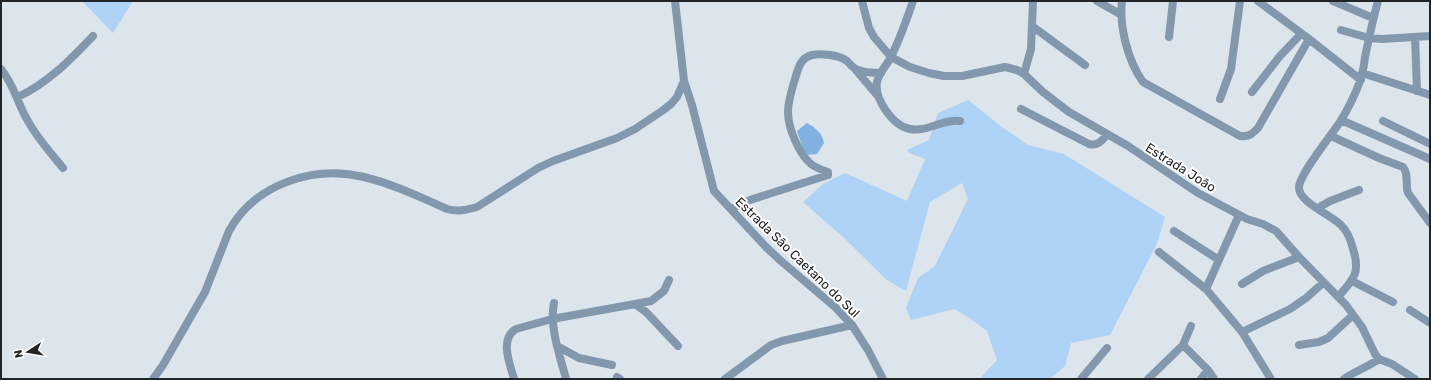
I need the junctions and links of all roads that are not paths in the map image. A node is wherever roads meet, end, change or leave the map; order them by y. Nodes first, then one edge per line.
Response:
1 (675, 1) edge
2 (862, 1) edge
3 (913, 1) edge
4 (1033, 1) edge
5 (1097, 1) edge
6 (1122, 1) edge
7 (1173, 1) edge
8 (1240, 1) edge
9 (1258, 1) edge
10 (1333, 1) edge
11 (1378, 1) edge
12 (1120, 14) junction
13 (1373, 18) junction
14 (1032, 26) junction
15 (1341, 30) dead end
16 (1301, 34) junction
17 (93, 36) dead end
18 (1430, 36) edge
19 (1169, 37) dead end
20 (1415, 37) junction
21 (1369, 38) junction
22 (1309, 39) junction
23 (891, 57) junction
24 (1085, 65) dead end
25 (1, 69) edge
26 (855, 69) junction
27 (881, 73) junction
28 (1024, 74) junction
29 (1361, 77) junction
30 (684, 81) junction
31 (1417, 91) junction
32 (1252, 92) dead end
33 (878, 95) junction
34 (1430, 95) edge
35 (18, 97) junction
36 (1220, 99) dead end
37 (1021, 109) dead end
38 (1341, 120) junction
39 (960, 121) dead end
40 (1383, 121) dead end
41 (1107, 135) junction
42 (1331, 136) junction
43 (1430, 144) edge
44 (1430, 159) edge
45 (63, 168) dead end
46 (1359, 190) dead end
47 (1318, 208) junction
48 (730, 209) junction
49 (1239, 215) junction
50 (1430, 223) edge
51 (1174, 231) dead end
52 (1159, 252) dead end
53 (1299, 257) junction
54 (1219, 260) junction
55 (669, 280) dead end
56 (1352, 281) junction
57 (1323, 283) junction
58 (1242, 284) dead end
59 (1206, 289) junction
60 (1338, 297) junction
61 (1393, 302) dead end
62 (554, 303) dead end
63 (634, 304) junction
64 (1410, 310) dead end
65 (1353, 316) junction
66 (552, 319) junction
67 (1430, 323) edge
68 (852, 325) junction
69 (1192, 326) dead end
70 (1242, 332) junction
71 (1183, 345) junction
72 (1299, 345) dead end
73 (557, 346) junction
74 (678, 346) dead end
75 (1107, 348) dead end
76 (1379, 359) junction
77 (612, 365) dead end
78 (1208, 370) junction
79 (153, 379) edge
80 (514, 379) edge
81 (566, 379) edge
82 (726, 379) edge
83 (883, 379) edge
84 (1081, 379) edge
85 (1148, 379) edge
86 (1201, 379) edge
87 (1214, 379) edge
88 (1271, 379) edge
89 (1344, 379) edge
90 (1415, 379) edge

1 - 30 street, Estrada São Caetano do Sul
2 - 23 street
3 - 23 street
4 - 14 street
5 - 12 street
6 - 12 street
7 - 19 street
8 - 36 street
9 - 16 street
10 - 13 street
11 - 13 street
12 - 22 street
13 - 21 street
14 - 24 street
14 - 28 street
15 - 21 street
16 - 22 street
16 - 32 street
17 - 35 street
18 - 20 street
20 - 21 street
20 - 31 street
21 - 29 street
22 - 29 street
23 - 27 street
23 - 28 street, Estrada João
25 - 35 street
26 - 27 street
26 - 33 street
26 - 48 street
27 - 33 street
28 - 41 street, Estrada João
29 - 31 street
29 - 38 street
30 - 48 street, Estrada São Caetano do Sul
30 - 79 street
31 - 34 street
33 - 39 street
35 - 45 street
37 - 41 street
38 - 42 street
38 - 44 street
40 - 43 street
41 - 49 street, Estrada João
42 - 47 street
42 - 50 street
46 - 47 street
47 - 56 street
48 - 68 street, Estrada São Caetano do Sul
49 - 53 street, Estrada João
49 - 54 street
51 - 54 street
52 - 59 street
53 - 57 street, Estrada João
53 - 58 street
54 - 59 street
55 - 63 street
56 - 60 street
56 - 61 street
57 - 60 street, Estrada João
57 - 70 street
59 - 70 street
60 - 65 street, Estrada João
62 - 66 street
63 - 66 street
63 - 74 street
64 - 67 street
65 - 72 street
65 - 76 street, Estrada João
66 - 73 street
66 - 80 street
68 - 82 street
68 - 83 street, Estrada São Caetano do Sul
69 - 71 street
70 - 88 street
71 - 78 street
71 - 85 street
73 - 77 street
73 - 81 street
75 - 84 street
76 - 89 street
76 - 90 street
78 - 86 street
78 - 87 street

